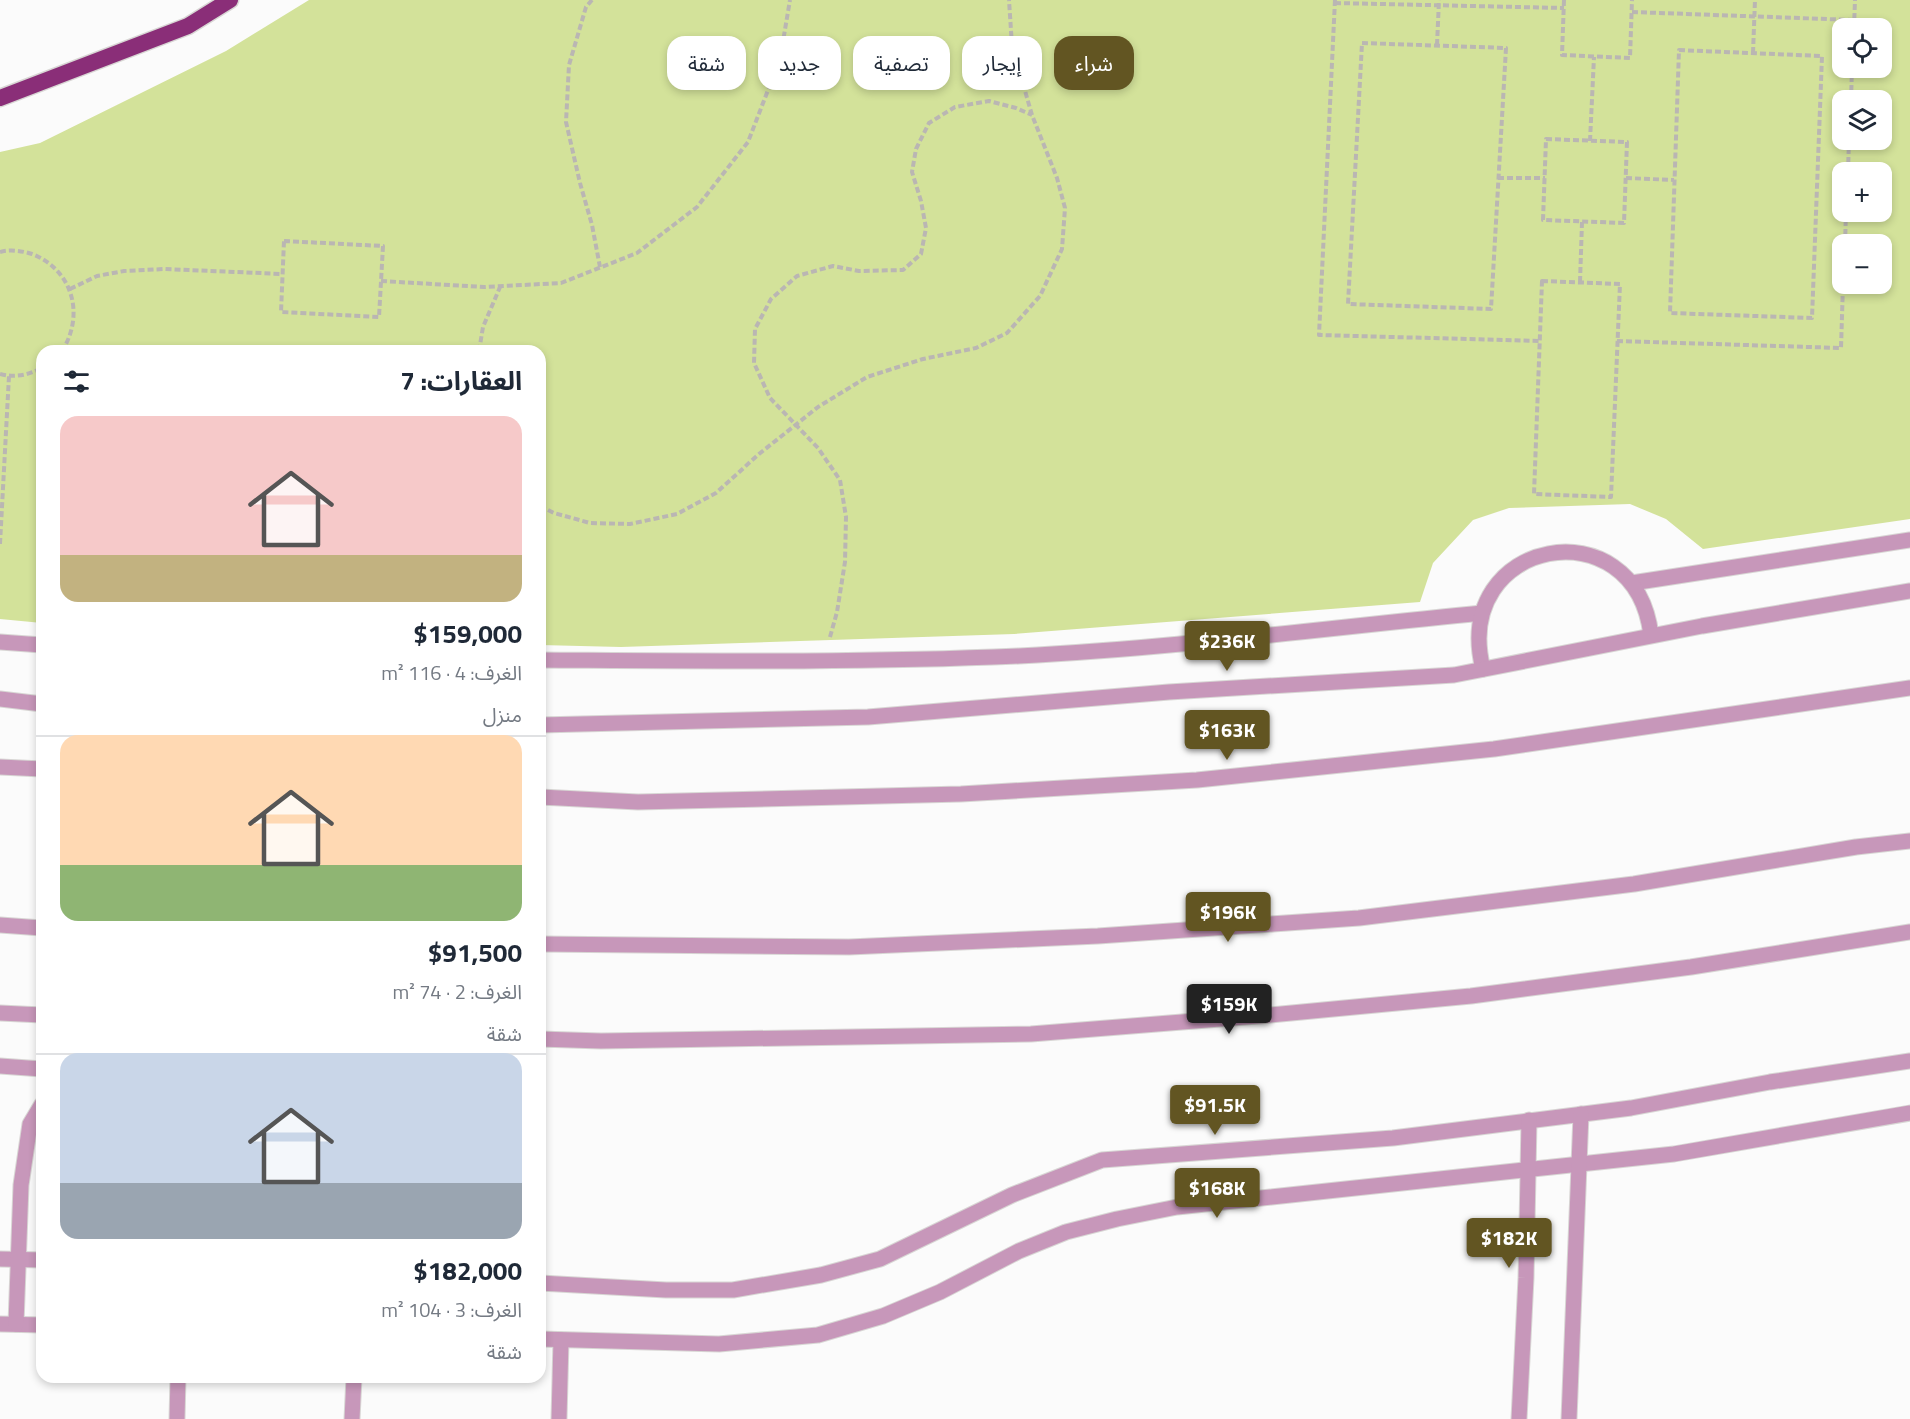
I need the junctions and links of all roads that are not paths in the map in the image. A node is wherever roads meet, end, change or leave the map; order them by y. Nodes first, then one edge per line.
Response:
1 (230, 0) edge
2 (0, 98) edge
3 (1910, 540) edge
4 (1632, 583) junction
5 (1910, 591) edge
6 (1482, 613) junction
7 (1651, 635) junction
8 (0, 642) edge
9 (36, 645) edge
10 (546, 660) edge
11 (1483, 669) junction
12 (1910, 688) edge
13 (0, 699) edge
14 (36, 703) edge
15 (546, 725) edge
16 (0, 767) edge
17 (36, 770) edge
18 (546, 797) edge
19 (1910, 841) edge
20 (0, 926) edge
21 (36, 928) edge
22 (1910, 932) edge
23 (546, 944) edge
24 (0, 1013) edge
25 (36, 1015) edge
26 (546, 1039) edge
27 (1910, 1061) edge
28 (0, 1066) edge
29 (36, 1069) edge
30 (1910, 1113) edge
31 (36, 1114) edge
32 (1581, 1114) junction
33 (1529, 1120) junction
34 (1580, 1164) junction
35 (1528, 1170) junction
36 (0, 1259) edge
37 (17, 1259) junction
38 (36, 1260) edge
39 (546, 1284) edge
40 (0, 1324) edge
41 (16, 1324) junction
42 (36, 1325) edge
43 (546, 1339) edge
44 (561, 1340) junction
45 (178, 1383) edge
46 (354, 1383) edge
47 (177, 1419) edge
48 (352, 1419) edge
49 (559, 1419) edge
50 (1519, 1419) edge
51 (1569, 1419) edge

1 - 2 highway
3 - 4 street
4 - 6 street
4 - 7 street
5 - 7 street
6 - 10 street
6 - 11 street
7 - 11 street
8 - 9 street
11 - 15 street
12 - 18 street
13 - 14 street
16 - 17 street
19 - 23 street
20 - 21 street
22 - 26 street
24 - 25 street
27 - 32 street
28 - 29 street
30 - 34 street
31 - 37 street
32 - 33 street
32 - 34 street
33 - 35 street
33 - 39 street
34 - 35 street
34 - 51 street
35 - 44 street
35 - 50 street
36 - 37 street
37 - 38 street
37 - 41 street
40 - 41 street
41 - 42 street
43 - 44 street
44 - 49 street
45 - 47 street
46 - 48 street

